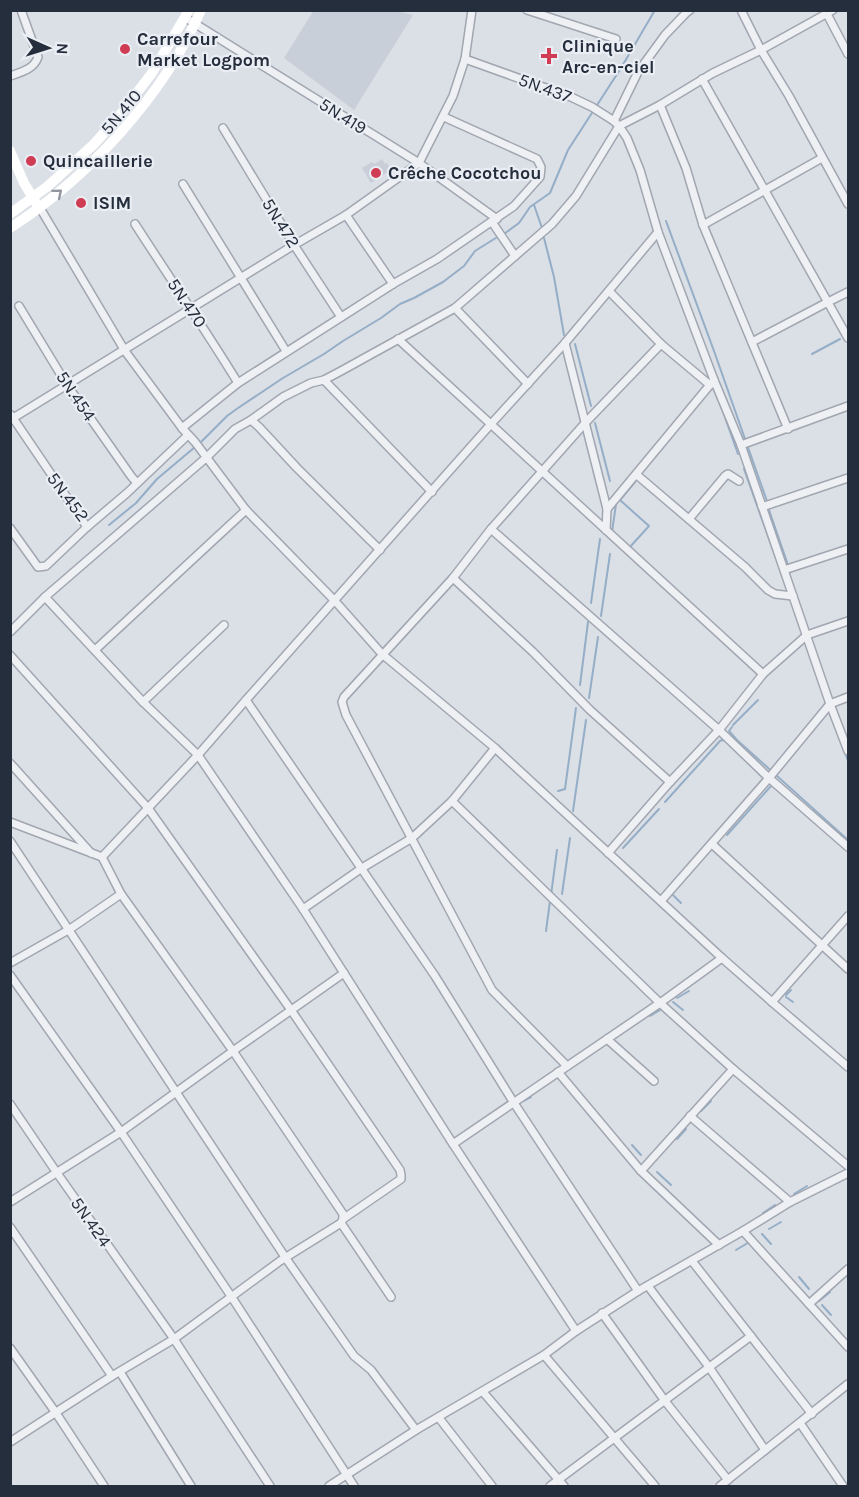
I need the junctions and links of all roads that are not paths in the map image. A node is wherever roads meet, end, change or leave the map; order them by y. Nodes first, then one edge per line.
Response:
1 (21, 10) edge
2 (201, 10) edge
3 (472, 10) edge
4 (527, 10) edge
5 (690, 10) edge
6 (741, 10) edge
7 (830, 12) edge
8 (190, 17) edge
9 (616, 39) dead end
10 (761, 50) junction
11 (849, 54) edge
12 (465, 58) junction
13 (10, 76) edge
14 (702, 79) junction
15 (660, 105) junction
16 (444, 117) junction
17 (617, 124) junction
18 (223, 128) dead end
19 (10, 151) edge
20 (822, 158) junction
21 (419, 164) junction
22 (183, 184) dead end
23 (765, 191) junction
24 (33, 198) junction
25 (849, 204) edge
26 (40, 208) junction
27 (10, 214) edge
28 (346, 215) junction
29 (494, 220) junction
30 (135, 224) dead end
31 (703, 225) junction
32 (10, 228) edge
33 (658, 232) junction
34 (294, 245) junction
35 (515, 256) junction
36 (242, 279) junction
37 (393, 284) junction
38 (609, 291) junction
39 (849, 292) edge
40 (828, 302) junction
41 (19, 306) dead end
42 (455, 308) junction
43 (190, 309) junction
44 (340, 317) junction
45 (849, 338) edge
46 (398, 339) junction
47 (752, 342) junction
48 (565, 343) junction
49 (661, 344) junction
50 (125, 351) junction
51 (286, 351) junction
52 (324, 380) junction
53 (712, 382) junction
54 (238, 383) junction
55 (528, 384) junction
56 (67, 385) junction
57 (849, 406) edge
58 (11, 418) edge
59 (251, 420) junction
60 (586, 422) junction
61 (491, 424) junction
62 (182, 428) junction
63 (788, 429) junction
64 (188, 435) junction
65 (741, 445) junction
66 (205, 455) junction
67 (542, 472) junction
68 (637, 475) junction
69 (849, 478) edge
70 (739, 482) dead end
71 (137, 483) junction
72 (432, 492) junction
73 (762, 507) junction
74 (607, 509) junction
75 (246, 510) junction
76 (689, 519) junction
77 (87, 527) junction
78 (10, 528) edge
79 (491, 529) junction
80 (606, 530) junction
81 (849, 549) edge
82 (380, 550) junction
83 (784, 570) junction
84 (453, 578) junction
85 (793, 596) junction
86 (45, 597) junction
87 (335, 601) junction
88 (849, 621) edge
89 (224, 626) dead end
90 (10, 632) edge
91 (807, 635) junction
92 (95, 650) junction
93 (382, 654) junction
94 (10, 655) edge
95 (763, 674) junction
96 (849, 697) edge
97 (246, 700) junction
98 (142, 702) junction
99 (830, 704) junction
100 (718, 730) junction
101 (495, 748) junction
102 (849, 751) edge
103 (198, 755) junction
104 (10, 763) edge
105 (769, 778) junction
106 (670, 782) junction
107 (452, 801) junction
108 (148, 808) junction
109 (10, 822) edge
110 (412, 838) junction
111 (10, 841) edge
112 (712, 844) junction
113 (849, 847) edge
114 (608, 853) junction
115 (93, 854) junction
116 (102, 858) junction
117 (362, 868) junction
118 (121, 894) junction
119 (661, 901) junction
120 (303, 909) junction
121 (849, 916) edge
122 (70, 929) junction
123 (822, 945) junction
124 (722, 958) junction
125 (10, 963) edge
126 (849, 969) edge
127 (344, 973) junction
128 (10, 975) edge
129 (772, 1002) junction
130 (660, 1004) junction
131 (291, 1010) junction
132 (607, 1039) junction
133 (233, 1051) junction
134 (567, 1066) junction
135 (849, 1067) edge
136 (733, 1069) junction
137 (558, 1072) junction
138 (654, 1080) dead end
139 (175, 1093) junction
140 (514, 1103) junction
141 (10, 1104) edge
142 (690, 1116) junction
143 (121, 1132) junction
144 (453, 1144) junction
145 (849, 1166) edge
146 (641, 1171) junction
147 (57, 1173) junction
148 (849, 1173) edge
149 (10, 1202) edge
150 (790, 1202) junction
151 (342, 1221) junction
152 (10, 1227) edge
153 (743, 1231) junction
154 (719, 1245) junction
155 (285, 1257) junction
156 (692, 1261) junction
157 (849, 1269) edge
158 (648, 1286) junction
159 (638, 1291) junction
160 (231, 1296) junction
161 (391, 1297) dead end
162 (809, 1304) junction
163 (602, 1313) junction
164 (576, 1331) junction
165 (750, 1336) junction
166 (174, 1338) junction
167 (849, 1347) edge
168 (10, 1348) edge
169 (544, 1355) junction
170 (709, 1367) junction
171 (120, 1372) junction
172 (112, 1376) junction
173 (849, 1384) edge
174 (483, 1392) junction
175 (665, 1401) junction
176 (56, 1413) junction
177 (812, 1414) junction
178 (439, 1418) junction
179 (800, 1424) junction
180 (416, 1430) junction
181 (615, 1439) junction
182 (10, 1442) edge
183 (765, 1450) junction
184 (347, 1474) junction
185 (558, 1480) junction
186 (728, 1480) junction
187 (104, 1486) edge
188 (191, 1486) edge
189 (270, 1486) edge
190 (329, 1486) edge
191 (354, 1486) edge
192 (492, 1486) edge
193 (549, 1486) edge
194 (564, 1486) edge
195 (655, 1486) edge
196 (720, 1486) edge
197 (843, 1486) edge

1 - 13 street
2 - 8 main road
3 - 12 street
4 - 9 street
5 - 17 street
6 - 10 street
7 - 10 street
7 - 11 street
8 - 21 street, 5N.419
8 - 24 main road, 5N.410
26 -> 8 main road
10 - 14 street
10 - 20 street
12 - 16 street
12 - 17 street, 5N.437
14 - 15 street
14 - 23 street
15 - 17 street
15 - 31 street
16 - 21 street
16 - 29 street
17 - 33 street
17 - 35 street
18 - 34 street, 5N.472
19 - 24 main road
20 - 23 street
20 - 25 street
21 - 28 street
21 - 29 street, 5N.419
22 - 36 street
23 - 31 street
23 - 40 street
24 - 26 main road
24 - 27 main road, 5N.410
26 - 32 main road
26 - 50 street
28 - 34 street
28 - 37 street
29 - 35 street
29 - 37 street
30 - 43 street, 5N.470
31 - 47 street
33 - 38 street
33 - 53 street
34 - 36 street
34 - 44 street, 5N.472
35 - 42 street
36 - 43 street
36 - 51 street
37 - 44 street
38 - 48 street
38 - 49 street
39 - 40 street
40 - 45 street
40 - 47 street
41 - 56 street, 5N.454
42 - 46 street
42 - 55 street
43 - 50 street
43 - 54 street, 5N.470
44 - 51 street
46 - 52 street
46 - 61 street
47 - 63 street
48 - 55 street
48 - 60 street
49 - 53 street
49 - 60 street
50 - 56 street
50 - 62 street
51 - 54 street
52 - 59 street
52 - 72 street
53 - 65 street
53 - 68 street
54 - 62 street
55 - 61 street
56 - 58 street
56 - 71 street, 5N.454
57 - 63 street
58 - 77 street, 5N.452
59 - 66 street
59 - 82 street
60 - 67 street
60 - 74 street
61 - 67 street
61 - 72 street
62 - 64 street
63 - 65 street
64 - 66 street
64 - 71 street, 5N.452
65 - 73 street
66 - 75 street
66 - 86 street
67 - 79 street
67 - 80 street
68 - 74 street
68 - 76 street
69 - 73 street
70 - 76 street
71 - 77 street, 5N.452
72 - 82 street
73 - 83 street
74 - 80 street
75 - 87 street
75 - 92 street
76 - 85 street
77 - 78 street
79 - 84 street
79 - 100 street
80 - 95 street
81 - 83 street
82 - 87 street
83 - 85 street
84 - 93 street
84 - 106 street
85 - 91 street
86 - 90 street
86 - 92 street
87 - 93 street
87 - 97 street
88 - 91 street
89 - 98 street
91 - 95 street
91 - 99 street
92 - 98 street
93 - 101 street
93 - 110 street
94 - 108 street
95 - 100 street
96 - 99 street
97 - 103 street
97 - 117 street
98 - 103 street
99 - 102 street
99 - 105 street
100 - 105 street
100 - 106 street
101 - 107 street
101 - 114 street
103 - 108 street
103 - 120 street
104 - 115 street
105 - 112 street
105 - 113 street
106 - 114 street
107 - 110 street
107 - 130 street
108 - 116 street
108 - 131 street
109 - 115 street
110 - 117 street
110 - 134 street
111 - 122 street
112 - 119 street
112 - 123 street
114 - 119 street
115 - 116 street
116 - 118 street
117 - 120 street
117 - 140 street
118 - 122 street
118 - 133 street
119 - 124 street
120 - 127 street
121 - 123 street
122 - 125 street
122 - 139 street
123 - 126 street
123 - 129 street
124 - 129 street
124 - 130 street
127 - 131 street
127 - 144 street
128 - 143 street
129 - 135 street
130 - 132 street
130 - 136 street
131 - 133 street
131 - 151 street
132 - 134 street
132 - 138 street
133 - 139 street
133 - 151 street
134 - 137 street
136 - 142 street
136 - 145 street
137 - 140 street
137 - 146 street
139 - 143 street
139 - 155 street
140 - 144 street
140 - 159 street
141 - 147 street, 5N.424
142 - 146 street
142 - 150 street
143 - 147 street
143 - 160 street
144 - 164 street
146 - 154 street
147 - 149 street
147 - 166 street, 5N.424
148 - 150 street
150 - 153 street
151 - 155 street
151 - 161 street
152 - 172 street
153 - 154 street
153 - 162 street
154 - 156 street
155 - 160 street
155 - 180 street
156 - 158 street
156 - 165 street
157 - 162 street
158 - 159 street
158 - 170 street
159 - 163 street
160 - 166 street
160 - 184 street
162 - 167 street
163 - 164 street
163 - 175 street
164 - 169 street
165 - 170 street
165 - 177 street
166 - 171 street
166 - 189 street, 5N.424
168 - 176 street
169 - 174 street
169 - 181 street
170 - 175 street
170 - 183 street
171 - 172 street
171 - 188 street
172 - 176 street
173 - 177 street
174 - 178 street
174 - 185 street
175 - 181 street
175 - 186 street
176 - 182 street
176 - 187 street
177 - 179 street
178 - 180 street
178 - 192 street
179 - 183 street
179 - 197 street
180 - 184 street
181 - 185 street
181 - 195 street
183 - 186 street
184 - 190 street
184 - 191 street
185 - 193 street
185 - 194 street
186 - 196 street

